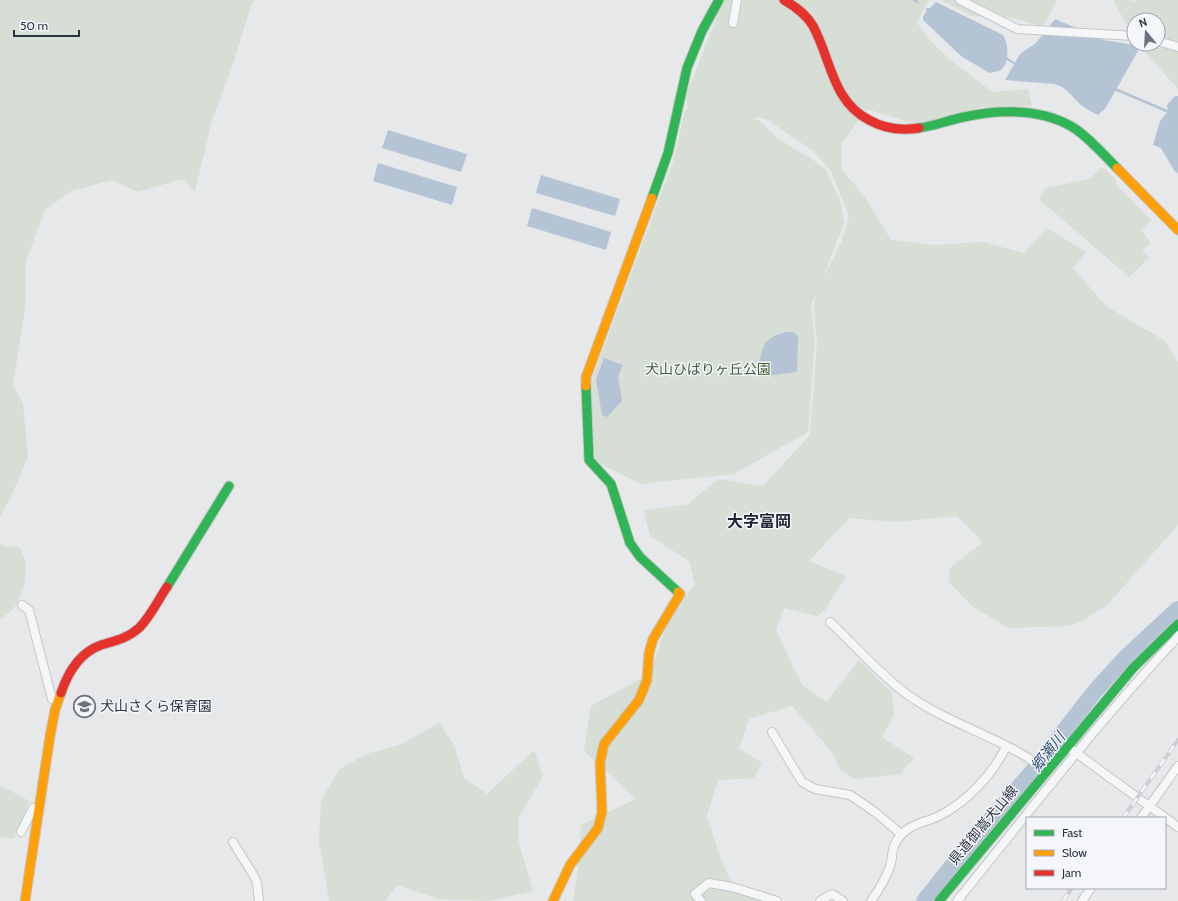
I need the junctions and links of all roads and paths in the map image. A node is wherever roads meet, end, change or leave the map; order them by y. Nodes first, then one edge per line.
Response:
1 (719, 0) edge
2 (737, 0) edge
3 (784, 0) edge
4 (960, 0) edge
5 (733, 23) dead end
6 (1126, 35) edge
7 (1166, 44) edge
8 (1178, 47) edge
9 (1178, 230) edge
10 (229, 486) dead end
11 (22, 604) dead end
12 (830, 622) dead end
13 (1176, 626) edge
14 (58, 701) junction
15 (772, 732) dead end
16 (1067, 746) junction
17 (1006, 747) junction
18 (1076, 753) junction
19 (1178, 766) edge
20 (1044, 769) junction
21 (1149, 806) junction
22 (39, 808) junction
23 (1142, 817) edge
24 (1164, 817) edge
25 (1166, 818) edge
26 (1178, 827) edge
27 (21, 832) dead end
28 (901, 834) junction
29 (233, 842) dead end
30 (1090, 889) edge
31 (25, 901) edge
32 (259, 901) edge
33 (553, 901) edge
34 (701, 901) edge
35 (777, 901) edge
36 (820, 901) edge
37 (843, 901) edge
38 (871, 901) edge
39 (939, 901) edge
40 (957, 901) edge
41 (1082, 901) edge

1 - 33 street
2 - 5 street
3 - 9 street
4 - 6 street
7 - 8 street
10 - 14 street
11 - 14 street
12 - 17 street
13 - 16 street, 県道御嵩犬山線
13 - 18 street
14 - 22 street
15 - 28 street
16 - 18 street
16 - 20 street, 県道御嵩犬山線
17 - 20 street
17 - 28 street
18 - 21 street
18 - 40 street
19 - 21 street
20 - 39 street, 県道御嵩犬山線
21 - 23 street
21 - 24 street
22 - 27 street
22 - 31 street
25 - 26 street
28 - 38 street
29 - 32 street
30 - 41 street
34 - 35 street
36 - 37 street

